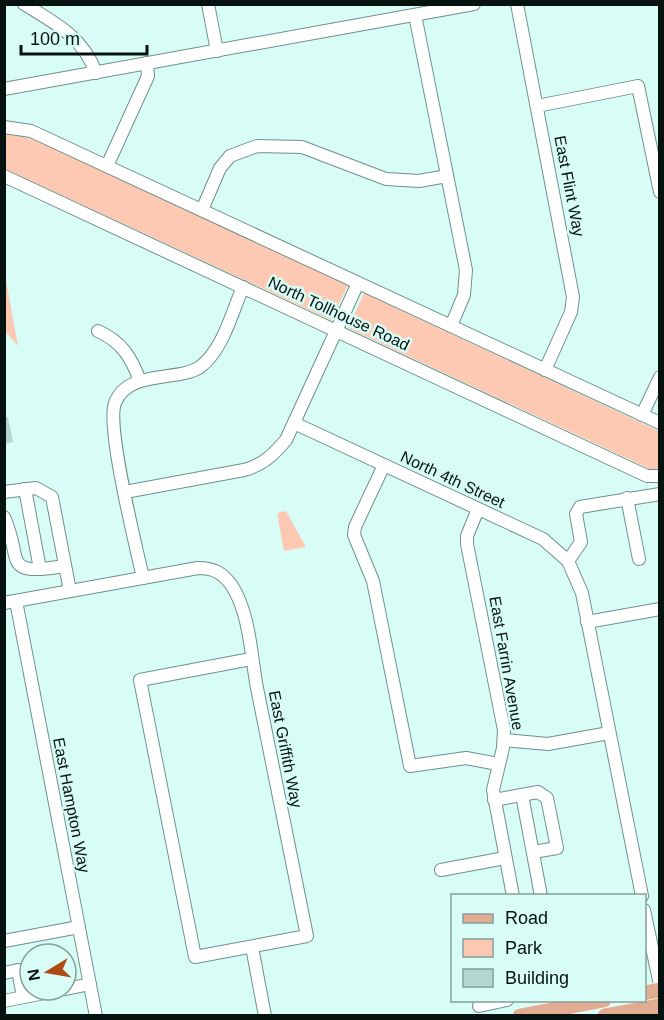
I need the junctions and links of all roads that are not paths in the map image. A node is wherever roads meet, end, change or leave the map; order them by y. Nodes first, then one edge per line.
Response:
1 (24, 4) edge
2 (208, 4) edge
3 (517, 4) edge
4 (468, 5) edge
5 (415, 15) junction
6 (217, 51) junction
7 (147, 63) junction
8 (96, 73) junction
9 (4, 89) edge
10 (537, 106) junction
11 (4, 127) edge
12 (107, 166) junction
13 (4, 176) edge
14 (447, 176) junction
15 (660, 192) edge
16 (202, 210) junction
17 (358, 283) junction
18 (243, 287) junction
19 (451, 326) junction
20 (336, 329) junction
21 (98, 330) dead end
22 (544, 370) junction
23 (660, 377) edge
24 (140, 381) junction
25 (642, 415) junction
26 (294, 423) junction
27 (660, 423) edge
28 (384, 465) junction
29 (660, 476) edge
30 (26, 489) junction
31 (4, 492) edge
32 (125, 492) junction
33 (660, 494) edge
34 (627, 498) junction
35 (478, 509) junction
36 (5, 515) edge
37 (639, 559) dead end
38 (568, 561) junction
39 (65, 566) junction
40 (40, 569) junction
41 (143, 578) junction
42 (70, 591) junction
43 (10, 602) edge
44 (660, 609) edge
45 (587, 622) junction
46 (251, 659) junction
47 (609, 733) junction
48 (504, 740) junction
49 (498, 764) junction
50 (522, 795) junction
51 (494, 800) junction
52 (533, 852) junction
53 (506, 858) junction
54 (441, 870) dead end
55 (513, 894) edge
56 (541, 894) edge
57 (642, 894) edge
58 (646, 916) edge
59 (79, 927) junction
60 (4, 941) edge
61 (252, 947) junction
62 (655, 976) edge
63 (90, 984) junction
64 (78, 986) edge
65 (498, 1002) edge
66 (594, 1002) edge
67 (479, 1006) dead end
68 (660, 1006) edge
69 (96, 1016) edge
70 (265, 1016) edge
71 (520, 1016) edge
72 (605, 1016) edge

1 - 8 street
2 - 6 street
3 - 10 street, East Flint Way
4 - 5 street
5 - 6 street
5 - 14 street
6 - 7 street
7 - 8 street
7 - 12 street
8 - 9 street
10 - 15 street
10 - 22 street, East Flint Way
11 - 12 street
12 - 16 street
13 - 18 street, North Tollhouse Road
14 - 16 street
14 - 19 street
16 - 17 street
17 - 19 street
17 - 20 street
18 - 20 street, North Tollhouse Road
18 - 24 street
19 - 22 street
20 - 26 street
20 - 29 street, North Tollhouse Road
21 - 24 street
22 - 25 street
23 - 25 street
24 - 32 street
25 - 27 street
26 - 28 street, North 4th Street
26 - 32 street
28 - 35 street, North 4th Street
28 - 49 street
30 - 31 street
30 - 39 street
30 - 40 street
32 - 41 street
33 - 34 street
34 - 37 street
34 - 38 street
35 - 38 street, North 4th Street
35 - 48 street, East Farrin Avenue
36 - 40 street
38 - 45 street, North 4th Street
39 - 40 street
39 - 42 street
41 - 42 street
41 - 46 street, East Griffith Way
42 - 43 street
43 - 59 street, East Hampton Way
44 - 45 street
45 - 47 street, North 4th Street
46 - 61 street, East Griffith Way
46 - 61 street
47 - 48 street
47 - 57 street, North 4th Street
48 - 49 street, East Farrin Avenue
49 - 51 street, East Farrin Avenue
50 - 51 street
50 - 52 street
50 - 52 street
51 - 53 street, East Farrin Avenue
52 - 56 street
53 - 54 street
53 - 55 street, East Farrin Avenue
58 - 62 street
59 - 60 street
59 - 63 street, East Hampton Way
61 - 70 street
63 - 64 street
63 - 69 street, East Hampton Way
65 - 67 street
66 - 71 main road
68 - 72 main road

